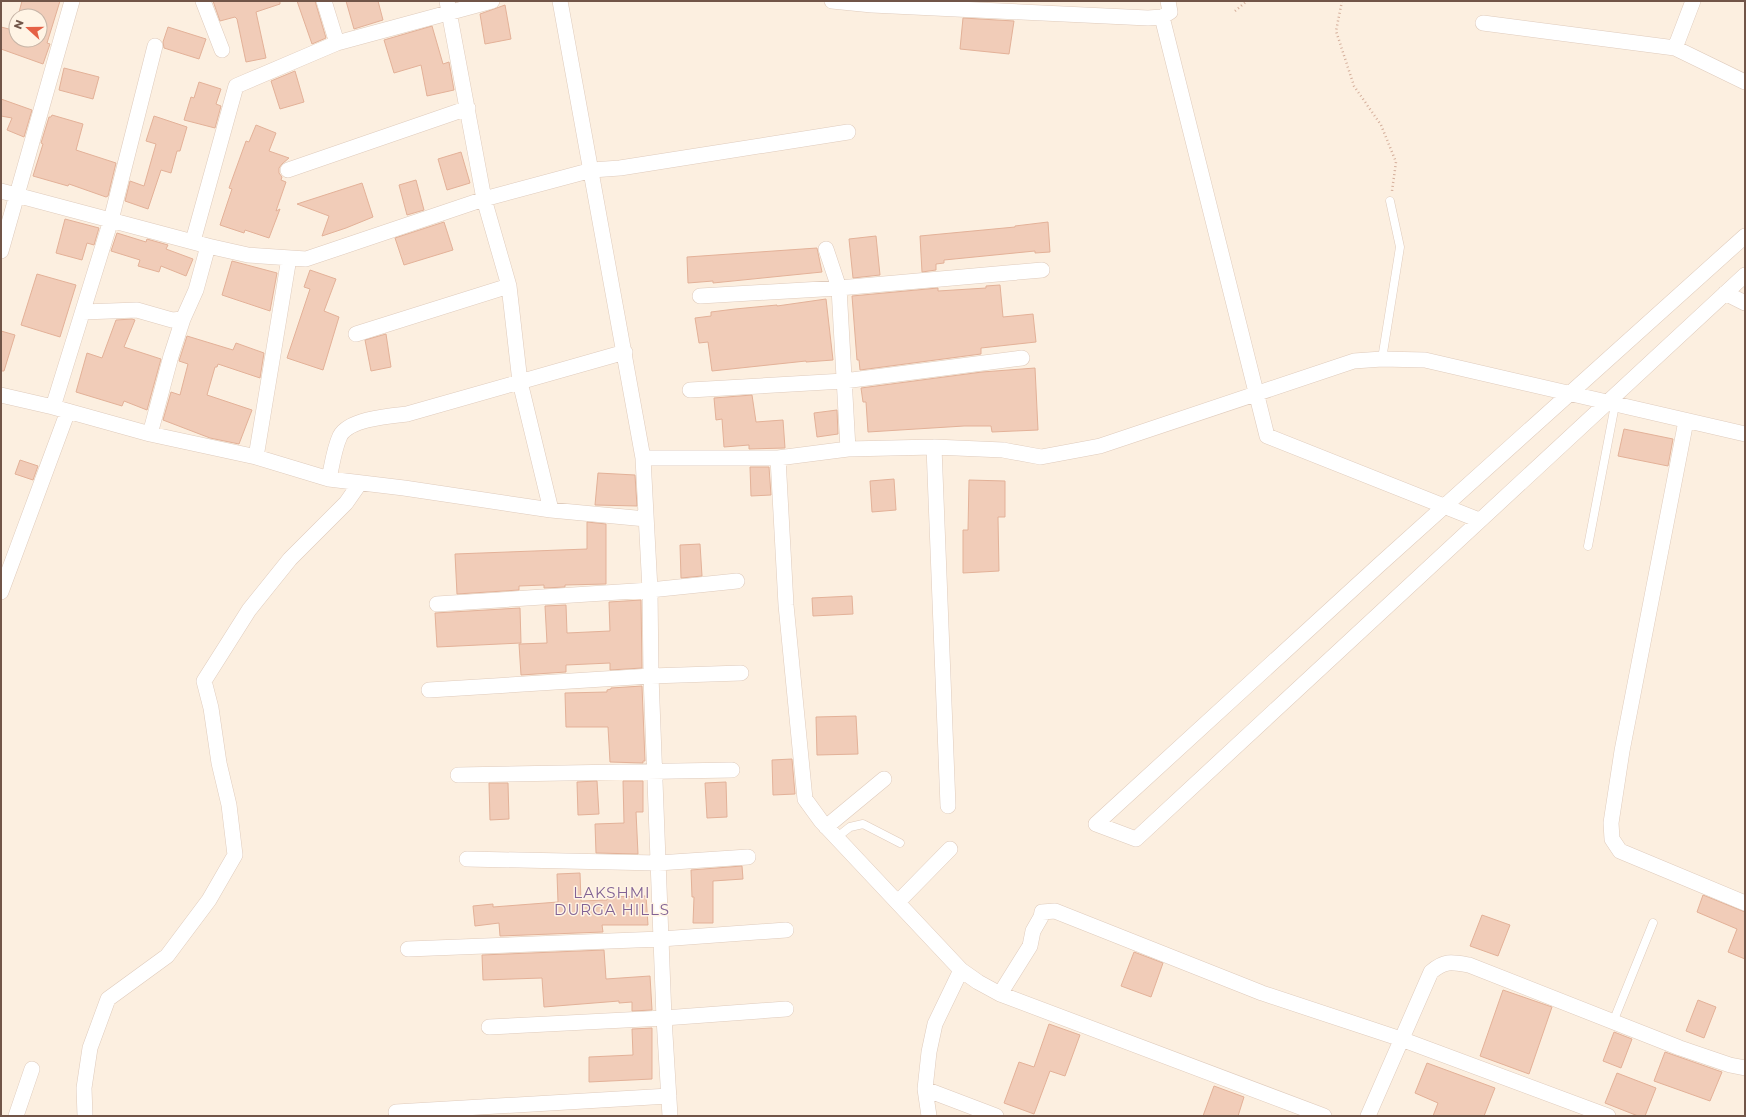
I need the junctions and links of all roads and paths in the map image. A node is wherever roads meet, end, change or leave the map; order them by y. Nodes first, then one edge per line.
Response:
1 (72, 1) edge
2 (203, 1) edge
3 (324, 1) edge
4 (492, 1) edge
5 (560, 1) edge
6 (832, 1) edge
7 (1168, 1) edge
8 (1247, 1) edge
9 (1342, 1) edge
10 (1693, 1) edge
11 (871, 3) edge
12 (449, 7) edge
13 (1235, 11) dead end
14 (1162, 16) junction
15 (1483, 23) dead end
16 (337, 43) junction
17 (155, 46) dead end
18 (1675, 48) junction
19 (222, 50) dead end
20 (1745, 82) edge
21 (468, 108) junction
22 (848, 132) dead end
23 (288, 170) dead end
24 (592, 170) junction
25 (1, 191) edge
26 (18, 195) junction
27 (484, 199) junction
28 (1390, 201) joint
29 (111, 220) junction
30 (1745, 236) edge
31 (193, 241) junction
32 (208, 246) junction
33 (826, 249) dead end
34 (1, 251) edge
35 (289, 258) junction
36 (1042, 270) dead end
37 (1745, 275) edge
38 (509, 286) junction
39 (839, 288) junction
40 (1725, 293) junction
41 (700, 296) dead end
42 (1745, 303) edge
43 (83, 312) junction
44 (183, 319) junction
45 (356, 334) dead end
46 (625, 352) junction
47 (1022, 358) dead end
48 (1382, 359) junction
49 (520, 382) junction
50 (844, 382) junction
51 (690, 390) dead end
52 (1255, 394) junction
53 (1570, 394) junction
54 (1, 395) edge
55 (1611, 404) junction
56 (53, 407) junction
57 (68, 411) junction
58 (1686, 421) junction
59 (150, 434) junction
60 (1745, 434) edge
61 (934, 448) junction
62 (848, 449) junction
63 (256, 457) junction
64 (644, 458) junction
65 (778, 458) junction
66 (329, 479) junction
67 (360, 483) junction
68 (1445, 506) junction
69 (551, 510) junction
70 (646, 519) junction
71 (1479, 520) junction
72 (1588, 546) dead end
73 (737, 581) dead end
74 (650, 590) junction
75 (1, 592) edge
76 (437, 604) dead end
77 (741, 673) dead end
78 (651, 676) junction
79 (429, 690) dead end
80 (732, 770) dead end
81 (655, 771) junction
82 (458, 775) dead end
83 (884, 779) dead end
84 (948, 806) dead end
85 (831, 832) junction
86 (900, 843) dead end
87 (950, 848) dead end
88 (748, 857) dead end
89 (467, 859) dead end
90 (658, 863) junction
91 (898, 902) junction
92 (1745, 903) edge
93 (1653, 923) dead end
94 (786, 930) dead end
95 (661, 939) junction
96 (408, 948) dead end
97 (961, 970) junction
98 (1000, 994) junction
99 (786, 1009) dead end
100 (664, 1018) junction
101 (1613, 1022) junction
102 (489, 1027) dead end
103 (1401, 1038) junction
104 (1745, 1068) edge
105 (32, 1069) dead end
106 (925, 1090) junction
107 (669, 1096) junction
108 (396, 1112) dead end
109 (16, 1116) edge
110 (85, 1116) edge
111 (670, 1116) edge
112 (929, 1116) edge
113 (996, 1116) edge
114 (1324, 1116) edge
115 (1368, 1116) edge
116 (1608, 1116) edge

1 - 26 street
2 - 19 street
3 - 16 street
4 - 12 street
5 - 24 street
6 - 11 street
7 - 14 street
8 - 13 path
9 - 28 path
10 - 18 street
11 - 14 street
12 - 16 street
12 - 21 street
14 - 52 street
15 - 18 street
16 - 31 street
17 - 29 street
18 - 20 street
21 - 23 street
21 - 27 street
22 - 24 street
24 - 27 street
24 - 46 street
25 - 26 street
26 - 29 street
26 - 34 street
27 - 35 street
27 - 38 street
28 - 48 lane
29 - 31 street
29 - 43 street
30 - 53 street
31 - 32 street
32 - 35 street
32 - 44 street
33 - 39 street
35 - 63 street
36 - 39 street
37 - 40 street
38 - 45 street
38 - 49 street
39 - 41 street
39 - 50 street
40 - 42 street
40 - 55 street
43 - 44 street
43 - 56 street
44 - 59 street
46 - 49 street
46 - 64 street
47 - 50 street
48 - 52 street
48 - 53 street
49 - 66 street
49 - 69 street
50 - 51 street
50 - 62 street
52 - 61 street
52 - 68 street
53 - 55 street
53 - 68 street
54 - 56 street
55 - 58 street
55 - 71 street
55 - 72 lane
56 - 57 street
57 - 59 street
57 - 75 street
58 - 60 street
58 - 92 street
59 - 63 street
61 - 62 street
61 - 84 street
62 - 65 street
63 - 66 street
64 - 65 street
64 - 70 street
65 - 85 street
66 - 67 street
67 - 69 street
67 - 110 street
68 - 71 street
68 - 71 street
69 - 70 street
70 - 74 street
73 - 74 street
74 - 76 street
74 - 78 street
77 - 78 street
78 - 79 street
78 - 81 street
80 - 81 street
81 - 82 street
81 - 90 street
83 - 85 street
85 - 86 lane
85 - 91 street
87 - 91 street
88 - 90 street
89 - 90 street
90 - 95 street
91 - 97 street
93 - 101 lane
94 - 95 street
95 - 96 street
95 - 100 street
97 - 98 street
97 - 106 street
98 - 103 street
98 - 114 street
99 - 100 street
100 - 102 street
100 - 107 street
101 - 103 street
101 - 104 street
103 - 115 street
103 - 116 street
105 - 109 street
106 - 112 street
106 - 113 street
107 - 108 street
107 - 111 street

